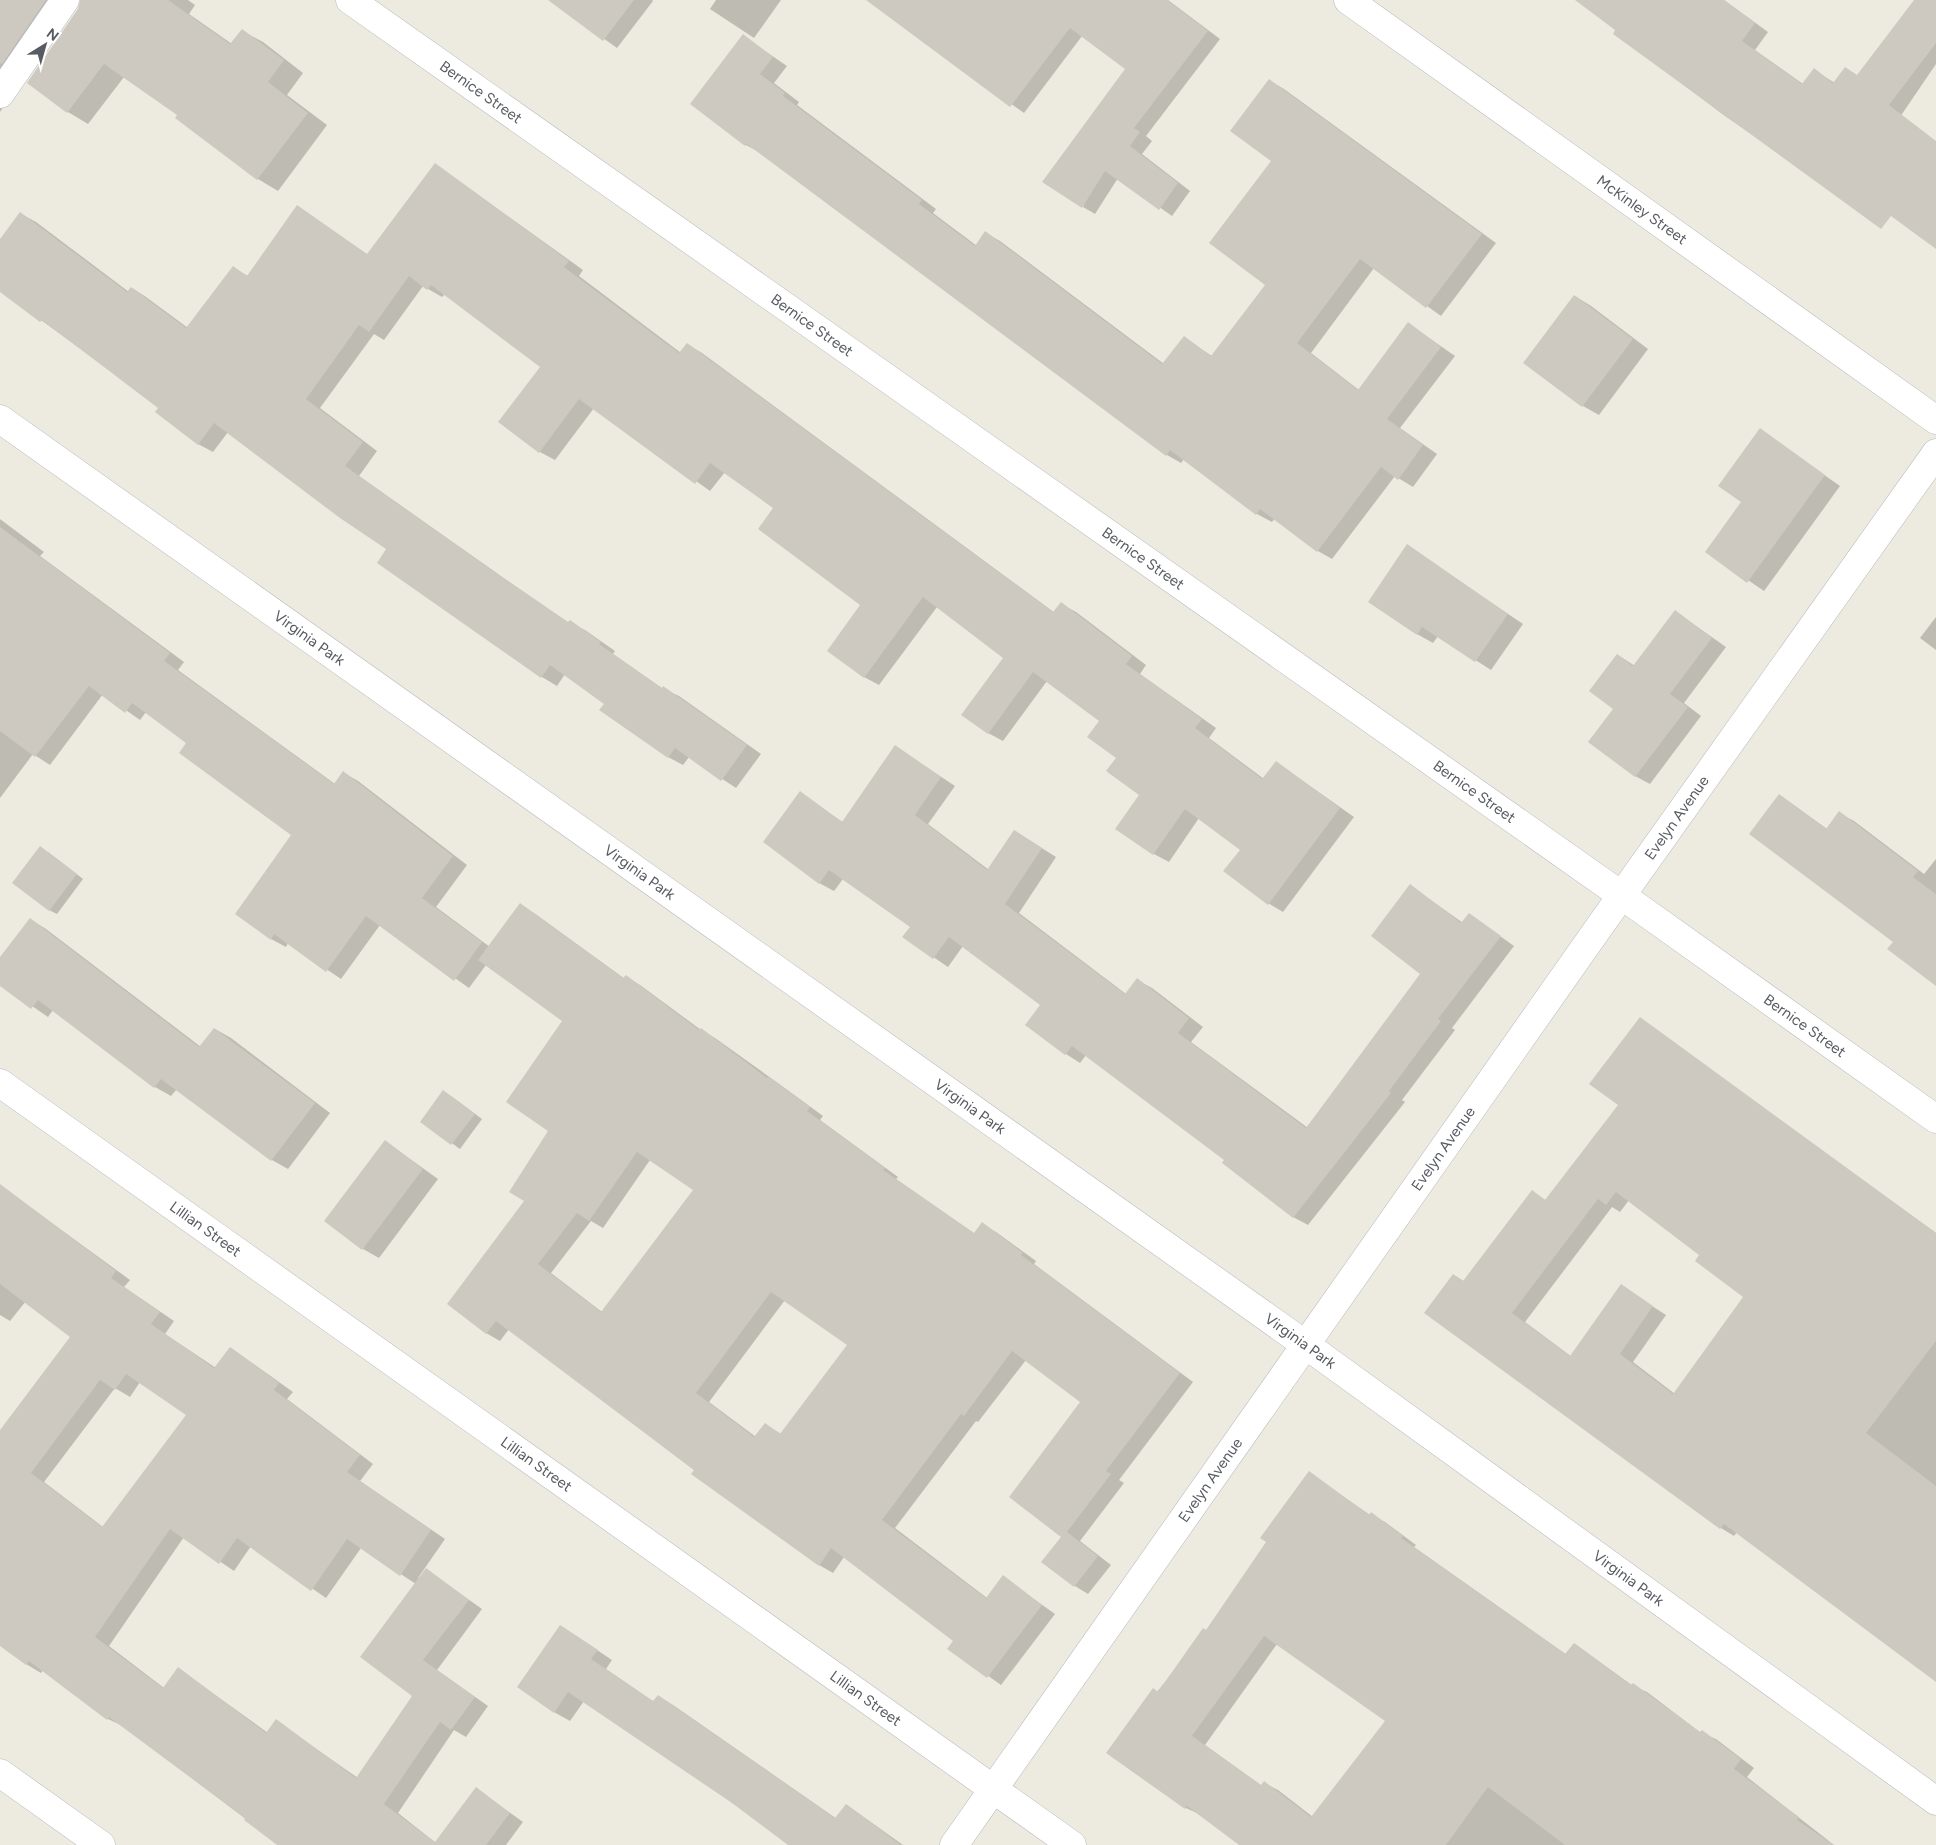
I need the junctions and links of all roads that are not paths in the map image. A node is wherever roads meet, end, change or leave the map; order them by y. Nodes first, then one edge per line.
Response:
1 (65, 0) edge
2 (350, 0) edge
3 (1348, 0) edge
4 (0, 94) edge
5 (0, 419) edge
6 (1936, 420) edge
7 (1936, 453) edge
8 (1622, 895) junction
9 (0, 1083) edge
10 (1936, 1119) edge
11 (1306, 1345) junction
12 (0, 1773) edge
13 (994, 1788) junction
14 (1936, 1801) edge
15 (101, 1845) edge
16 (954, 1845) edge
17 (1072, 1845) edge

1 - 4 street
2 - 8 street, Bernice Street
3 - 6 street, McKinley Street
5 - 11 street, Virginia Park
7 - 8 street, Evelyn Avenue
8 - 10 street, Bernice Street
8 - 11 street, Evelyn Avenue
9 - 13 street, Lillian Street
11 - 13 street, Evelyn Avenue
11 - 14 street, Virginia Park
12 - 15 street
13 - 16 street, Evelyn Avenue
13 - 17 street, Lillian Street

